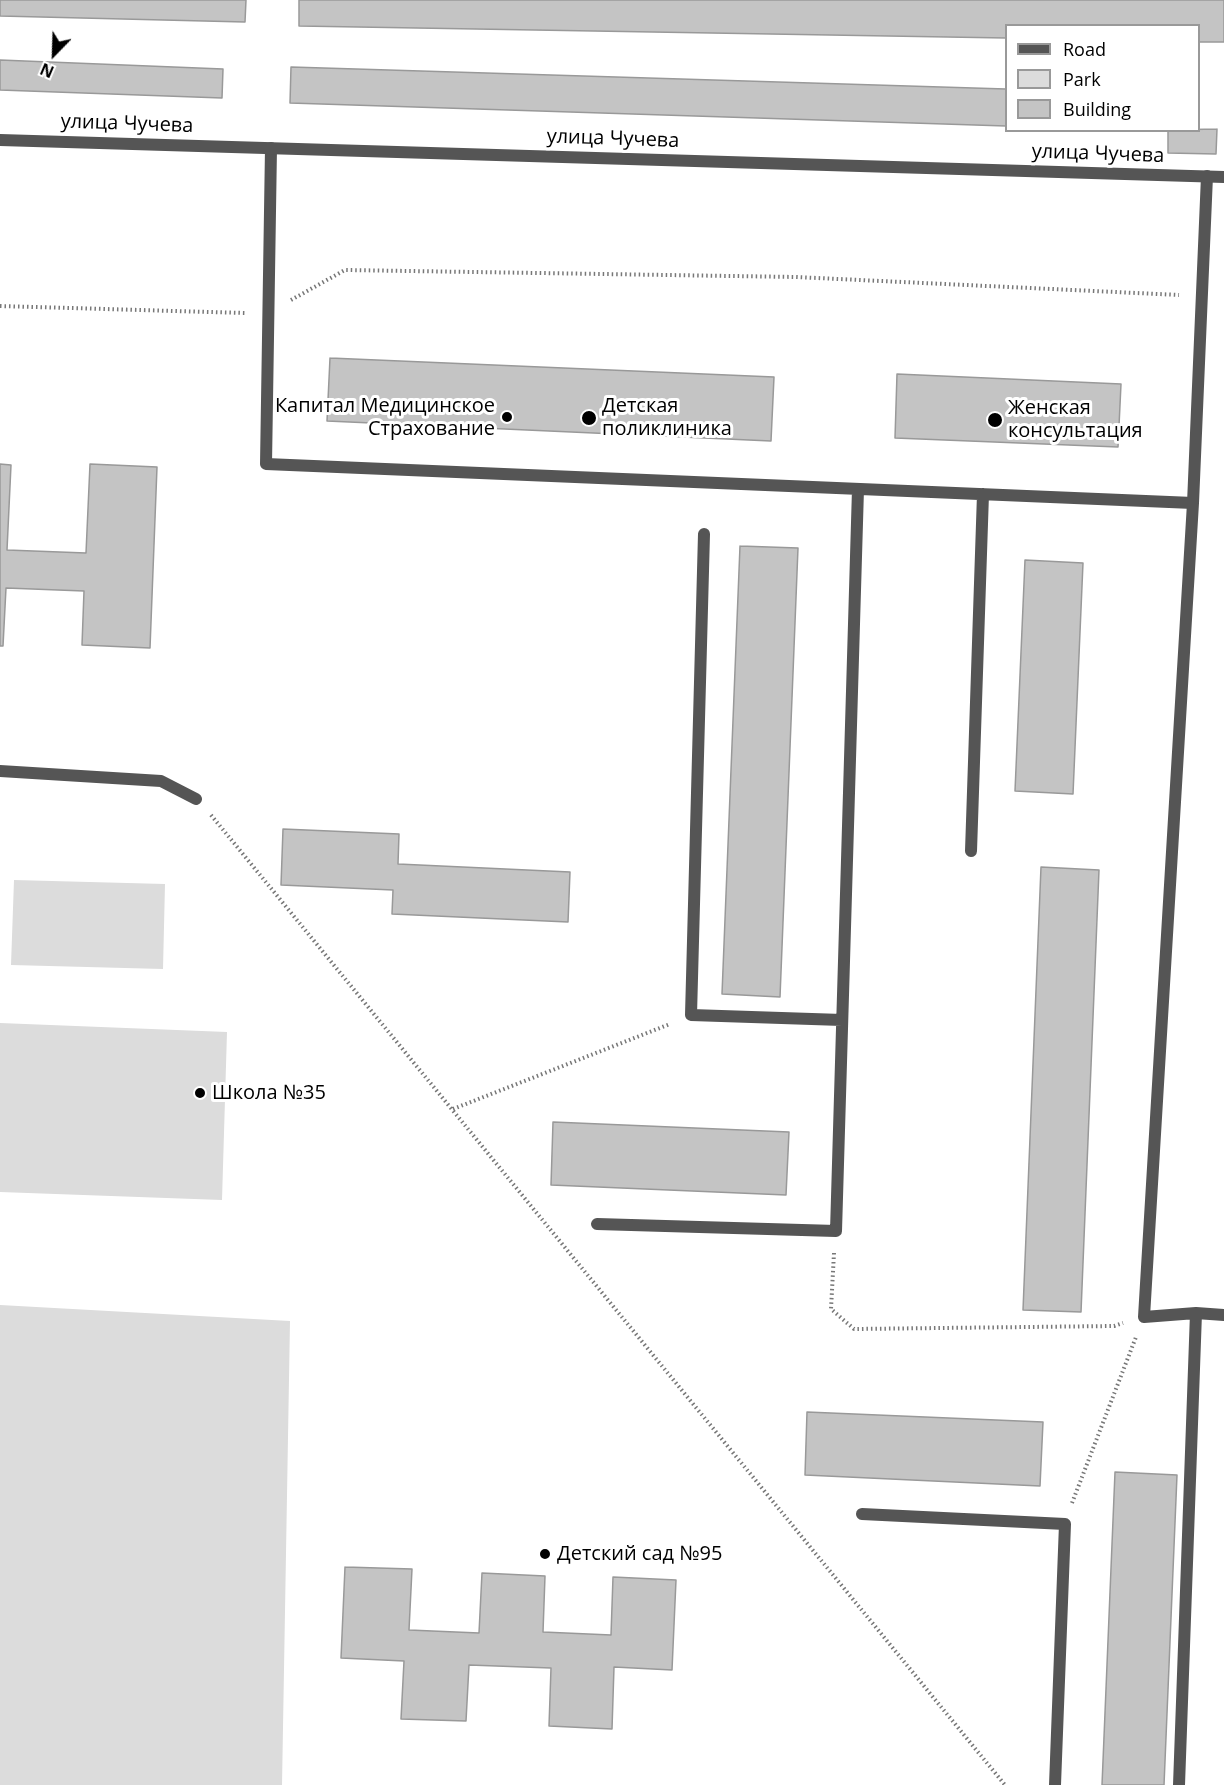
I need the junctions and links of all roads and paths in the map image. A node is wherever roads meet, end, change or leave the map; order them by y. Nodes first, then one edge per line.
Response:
1 (0, 140) edge
2 (271, 148) junction
3 (1207, 176) junction
4 (1224, 177) edge
5 (1202, 296) junction
6 (0, 306) edge
7 (268, 313) junction
8 (858, 489) junction
9 (983, 494) junction
10 (1193, 503) junction
11 (704, 534) dead end
12 (0, 771) edge
13 (196, 800) joint
14 (972, 851) dead end
15 (691, 1015) junction
16 (842, 1020) junction
17 (453, 1109) junction
18 (597, 1224) dead end
19 (836, 1231) junction
20 (1196, 1313) junction
21 (1224, 1315) edge
22 (1144, 1317) junction
23 (862, 1514) dead end
24 (1065, 1524) junction
25 (1005, 1785) edge
26 (1055, 1785) edge
27 (1179, 1785) edge

1 - 2 street, улица Чучева
2 - 3 street, улица Чучева
2 - 7 street
3 - 4 street, улица Чучева
3 - 5 street
5 - 7 path
5 - 10 street
6 - 7 path
7 - 8 street
8 - 9 street
8 - 16 street
9 - 10 street
9 - 14 street
10 - 22 street
11 - 15 street
12 - 13 street
13 - 17 path
15 - 16 street
15 - 17 path
16 - 19 street
17 - 25 path
18 - 19 street
19 - 22 path
20 - 21 street
20 - 22 street
20 - 27 street
22 - 24 path
23 - 24 street
24 - 26 street

